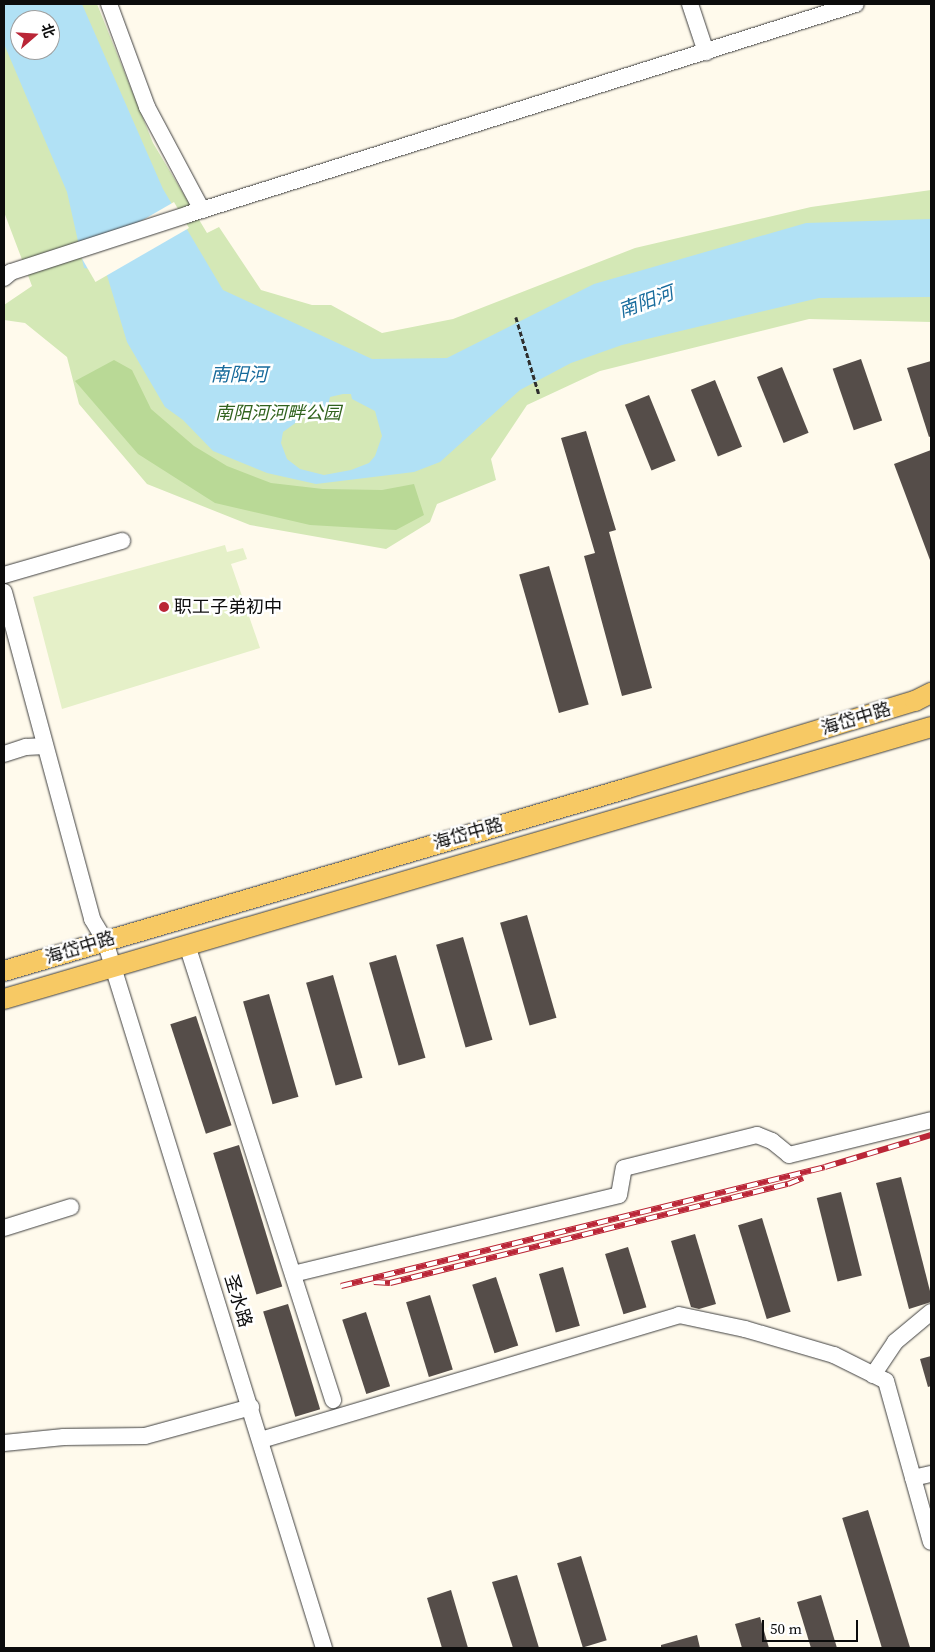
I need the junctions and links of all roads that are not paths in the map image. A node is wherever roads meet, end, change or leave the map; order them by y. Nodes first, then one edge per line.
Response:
1 (109, 4) edge
2 (690, 4) edge
3 (856, 4) edge
4 (706, 52) junction
5 (195, 212) junction
6 (7, 275) edge
7 (122, 541) dead end
8 (4, 575) edge
9 (4, 592) edge
10 (931, 693) edge
11 (931, 727) edge
12 (46, 746) junction
13 (4, 754) edge
14 (105, 941) junction
15 (187, 945) junction
16 (112, 967) junction
17 (4, 971) edge
18 (4, 999) edge
19 (931, 1120) edge
20 (71, 1207) dead end
21 (4, 1228) edge
22 (293, 1274) junction
23 (931, 1312) edge
24 (873, 1375) junction
25 (333, 1400) dead end
26 (251, 1407) junction
27 (261, 1440) junction
28 (4, 1444) edge
29 (931, 1474) edge
30 (913, 1478) junction
31 (931, 1542) edge
32 (324, 1648) edge

1 - 5 street
2 - 4 street
3 - 4 street
4 - 5 street
5 - 6 street
7 - 8 street
9 - 12 street, 圣水路
10 - 14 main road, 海岱中路
11 - 15 main road, 海岱中路
12 - 13 street
12 - 14 street, 圣水路
14 - 16 street, 圣水路
14 - 17 main road, 海岱中路
15 - 16 main road, 海岱中路
15 - 22 street
16 - 18 main road, 海岱中路
16 - 26 street, 圣水路
19 - 22 street
20 - 21 street
22 - 25 street
23 - 24 street
24 - 27 street
24 - 30 street
26 - 27 street, 圣水路
26 - 28 street
27 - 32 street, 圣水路
29 - 30 street
30 - 31 street

